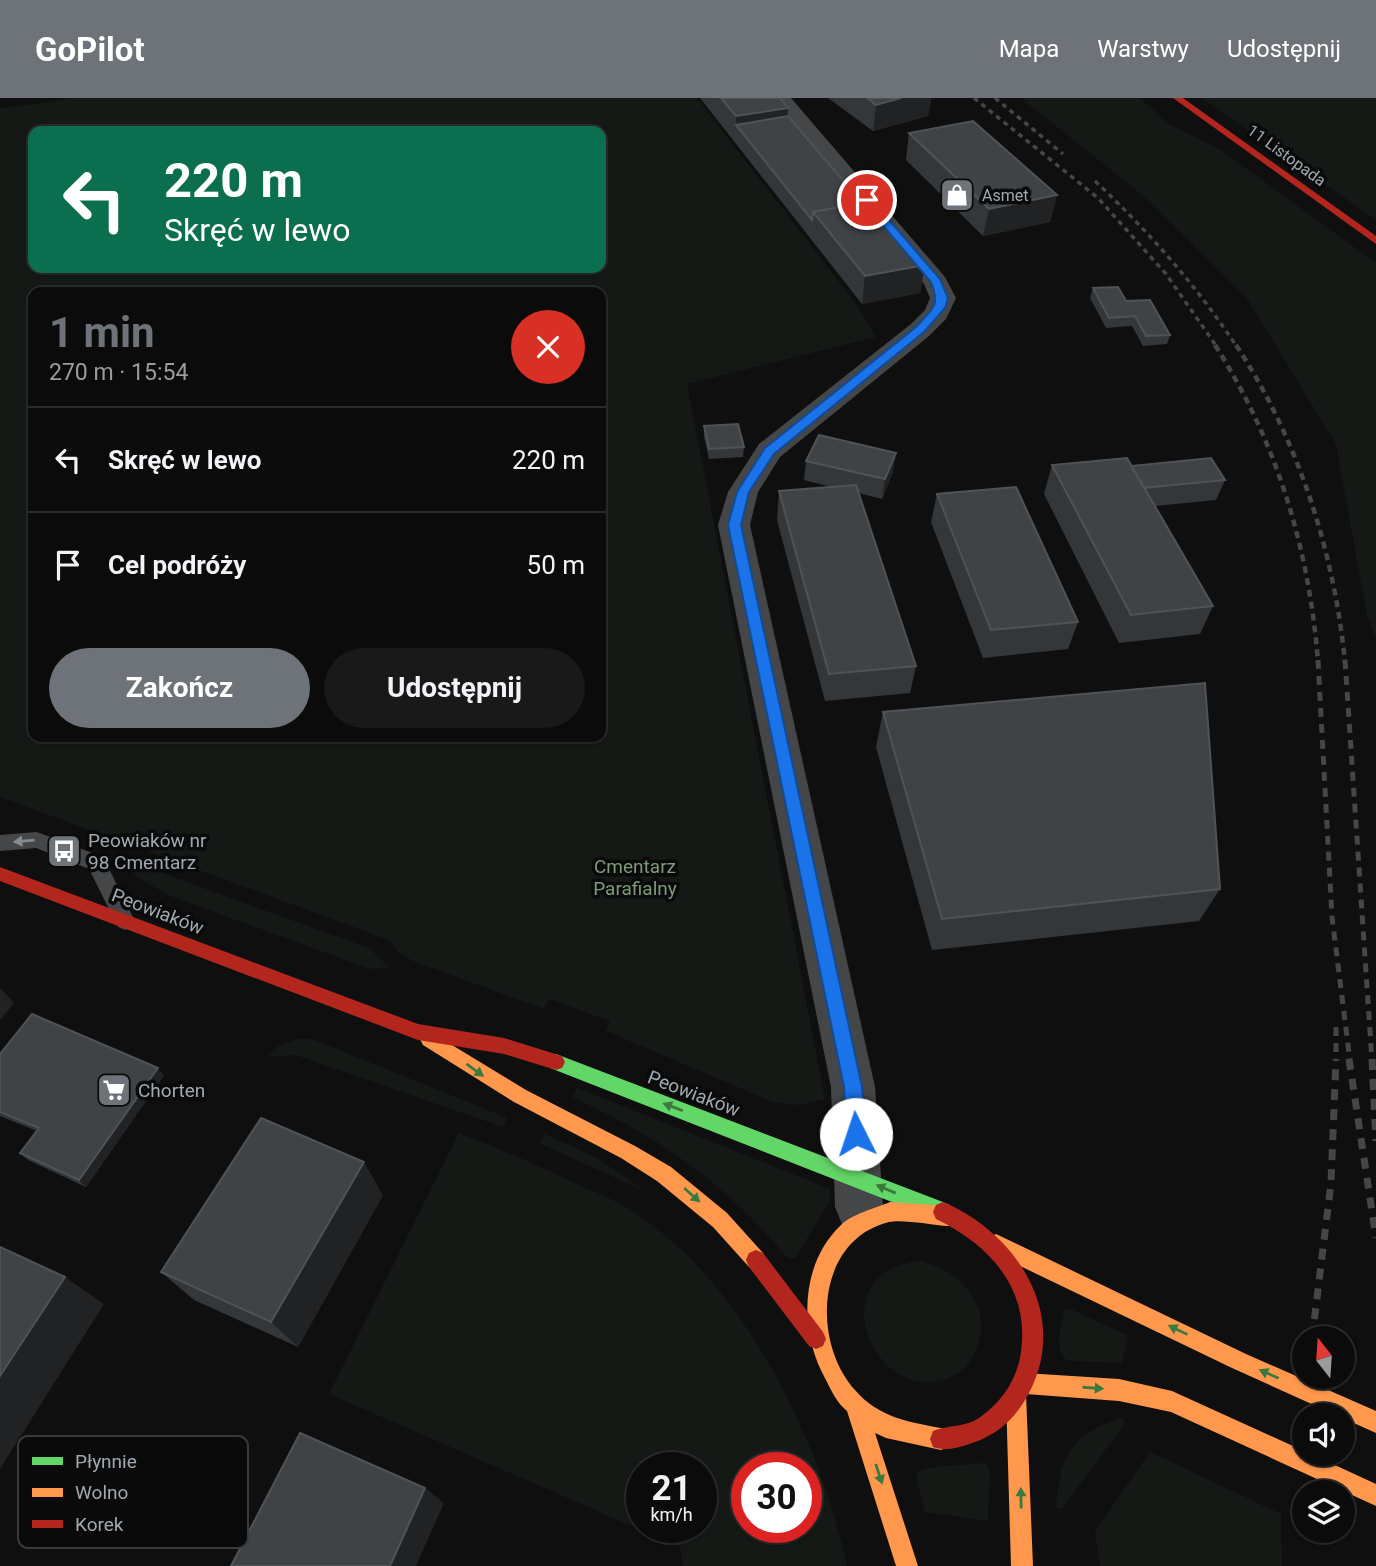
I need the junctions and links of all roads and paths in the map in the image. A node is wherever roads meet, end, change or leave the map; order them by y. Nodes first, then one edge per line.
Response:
1 (779, 98) edge
2 (1177, 98) edge
3 (1376, 241) edge
4 (0, 844) edge
5 (0, 874) edge
6 (125, 921) junction
7 (418, 1032) junction
8 (858, 1177) junction
9 (948, 1216) junction
10 (859, 1224) junction
11 (988, 1240) junction
12 (816, 1339) junction
13 (1025, 1383) junction
14 (1017, 1398) junction
15 (858, 1409) junction
16 (1376, 1422) edge
17 (1376, 1495) edge
18 (907, 1566) edge
19 (1022, 1566) edge

1 - 8 street
2 - 3 main road, 11 Listopada
6 -> 4 lane
5 - 6 main road, Peowiaków
6 - 7 main road, Peowiaków
8 -> 7 main road, Peowiaków
7 -> 12 main road, Peowiaków
9 -> 8 main road, Peowiaków
8 - 10 street
9 - 10 main road
9 - 11 main road
10 - 12 main road
11 - 13 main road
16 -> 11 main road
12 - 15 main road
13 - 14 main road
13 -> 17 main road
14 - 15 main road
19 -> 14 main road
15 -> 18 main road

